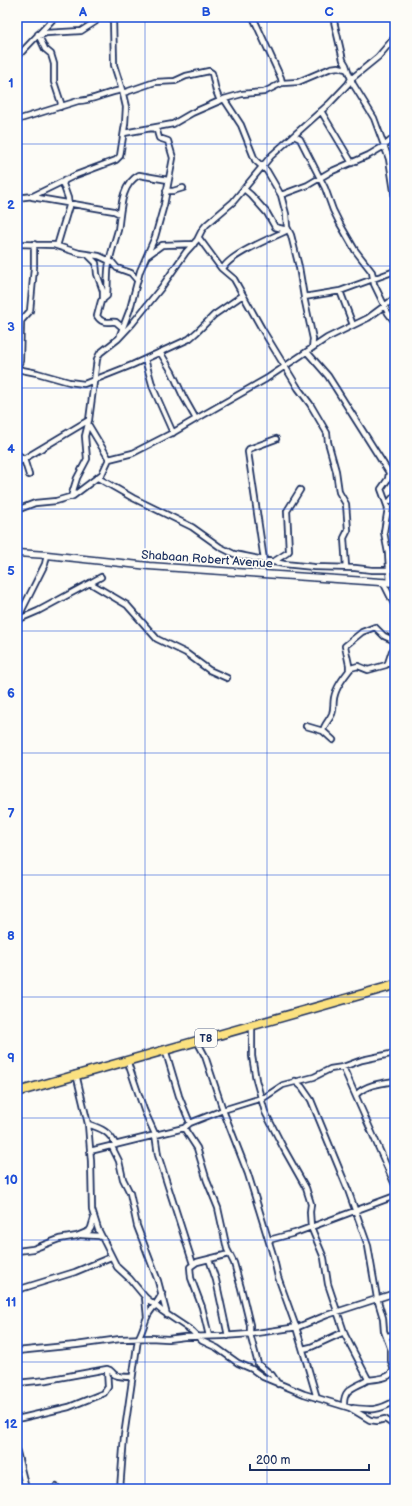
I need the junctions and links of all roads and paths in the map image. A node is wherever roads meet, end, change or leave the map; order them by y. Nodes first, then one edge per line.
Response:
1 (55, 17) edge
2 (113, 17) edge
3 (253, 17) edge
4 (333, 17) edge
5 (94, 22) dead end
6 (39, 35) junction
7 (395, 37) edge
8 (17, 57) edge
9 (348, 71) junction
10 (351, 79) junction
11 (282, 83) junction
12 (122, 92) junction
13 (222, 100) junction
14 (60, 107) junction
15 (321, 111) junction
16 (17, 120) edge
17 (153, 128) junction
18 (124, 133) junction
19 (294, 136) junction
20 (395, 137) edge
21 (384, 146) junction
22 (352, 163) junction
23 (263, 166) junction
24 (320, 179) junction
25 (65, 180) junction
26 (168, 180) junction
27 (183, 188) dead end
28 (244, 189) junction
29 (166, 191) junction
30 (281, 195) junction
31 (31, 196) junction
32 (17, 198) edge
33 (395, 198) edge
34 (69, 203) junction
35 (120, 214) junction
36 (288, 230) junction
37 (198, 238) junction
38 (17, 244) edge
39 (34, 244) junction
40 (194, 244) junction
41 (57, 246) junction
42 (88, 255) junction
43 (146, 257) junction
44 (109, 260) junction
45 (223, 269) junction
46 (395, 271) edge
47 (373, 279) junction
48 (137, 280) junction
49 (340, 291) junction
50 (242, 295) junction
51 (304, 297) junction
52 (395, 298) edge
53 (103, 300) junction
54 (385, 306) junction
55 (395, 322) edge
56 (353, 325) junction
57 (122, 328) junction
58 (118, 339) junction
59 (312, 348) junction
60 (160, 352) junction
61 (307, 352) junction
62 (145, 359) junction
63 (284, 366) junction
64 (17, 369) edge
65 (94, 380) junction
66 (196, 419) junction
67 (88, 422) junction
68 (173, 433) junction
69 (276, 439) dead end
70 (17, 454) edge
71 (109, 458) junction
72 (24, 459) junction
73 (17, 463) edge
74 (389, 474) junction
75 (29, 475) dead end
76 (98, 478) junction
77 (395, 482) edge
78 (300, 490) dead end
79 (395, 495) edge
80 (71, 497) junction
81 (387, 503) junction
82 (17, 510) edge
83 (17, 553) edge
84 (47, 555) junction
85 (264, 560) junction
86 (273, 562) junction
87 (346, 567) junction
88 (390, 570) junction
89 (101, 577) dead end
90 (382, 582) junction
91 (90, 583) junction
92 (393, 583) edge
93 (395, 606) edge
94 (17, 620) edge
95 (395, 641) edge
96 (395, 648) edge
97 (349, 670) junction
98 (227, 678) dead end
99 (306, 726) dead end
100 (323, 731) junction
101 (333, 740) dead end
102 (395, 985) edge
103 (252, 1025) junction
104 (197, 1041) junction
105 (165, 1049) junction
106 (395, 1053) edge
107 (126, 1060) junction
108 (343, 1067) junction
109 (76, 1074) junction
110 (295, 1081) junction
111 (395, 1081) edge
112 (17, 1092) edge
113 (356, 1095) junction
114 (261, 1098) junction
115 (223, 1110) junction
116 (190, 1123) junction
117 (88, 1124) junction
118 (184, 1128) junction
119 (155, 1134) junction
120 (114, 1146) junction
121 (90, 1151) junction
122 (395, 1185) edge
123 (395, 1196) edge
124 (355, 1210) junction
125 (94, 1217) junction
126 (311, 1227) junction
127 (81, 1235) junction
128 (104, 1239) junction
129 (268, 1240) junction
130 (17, 1251) edge
131 (229, 1254) junction
132 (111, 1257) junction
133 (209, 1258) junction
134 (193, 1264) junction
135 (17, 1290) edge
136 (162, 1293) junction
137 (395, 1293) edge
138 (145, 1297) junction
139 (377, 1298) junction
140 (155, 1306) junction
141 (338, 1312) junction
142 (167, 1315) junction
143 (147, 1317) junction
144 (296, 1327) junction
145 (344, 1332) junction
146 (250, 1334) junction
147 (395, 1335) edge
148 (197, 1336) junction
149 (209, 1336) junction
150 (228, 1336) junction
151 (386, 1336) junction
152 (138, 1339) junction
153 (303, 1349) junction
154 (17, 1351) edge
155 (394, 1368) edge
156 (107, 1369) junction
157 (132, 1377) junction
158 (367, 1380) junction
159 (17, 1384) edge
160 (280, 1385) junction
161 (318, 1398) junction
162 (395, 1401) edge
163 (344, 1406) junction
164 (350, 1408) junction
165 (17, 1418) edge
166 (395, 1426) edge
167 (17, 1452) edge
168 (19, 1472) edge
169 (26, 1489) edge
170 (120, 1489) edge

1 - 6 street
2 - 12 street
3 - 11 street
4 - 9 street
5 - 6 street
6 - 8 street
6 - 14 street
7 - 10 street
9 - 10 street
9 - 11 street
10 - 15 street
10 - 21 street
11 - 13 street
12 - 13 street
12 - 14 street
12 - 18 street
13 - 17 street
13 - 23 street
14 - 16 street
15 - 19 street
15 - 22 street
17 - 18 street
17 - 26 street
18 - 25 street
19 - 23 street
19 - 24 street
20 - 21 street
21 - 22 street
21 - 33 street
22 - 24 street
23 - 28 street
23 - 30 street
24 - 30 street
24 - 47 street
25 - 31 street
25 - 34 street
26 - 29 street
26 - 35 street
27 - 29 street
28 - 36 street
28 - 37 street
29 - 43 street
30 - 36 street
31 - 32 street
31 - 34 street
34 - 35 street
34 - 41 street
35 - 44 street
36 - 45 street
36 - 51 street
37 - 40 street
37 - 45 street
38 - 39 street
39 - 41 street
39 - 64 street
40 - 43 street
40 - 58 street
41 - 42 street
42 - 44 street
42 - 53 street
43 - 48 street
44 - 48 street
44 - 53 street
45 - 50 street
46 - 47 street
47 - 49 street
47 - 54 street
48 - 57 street
49 - 51 street
49 - 56 street
50 - 60 street
50 - 63 street
51 - 59 street
52 - 54 street
53 - 57 street
54 - 55 street
54 - 56 street
56 - 59 street
57 - 58 street
58 - 65 street
59 - 61 street
60 - 62 street
60 - 66 street
61 - 63 street
61 - 74 street
62 - 65 street
62 - 68 street
63 - 66 street
63 - 87 street
64 - 65 street
65 - 67 street
66 - 68 street
67 - 71 street
67 - 72 street
67 - 80 street
68 - 71 street
69 - 85 street
70 - 72 street
71 - 76 street
72 - 73 street
72 - 75 street
74 - 77 street
74 - 81 street
76 - 80 street
76 - 85 street
78 - 86 street
79 - 81 street
80 - 82 street
81 - 88 street
83 - 84 street, Shabaan Robert Avenue
84 - 90 street, Shabaan Robert Avenue
84 - 94 street
85 - 86 street
86 - 87 street
87 - 88 street
88 - 92 street
89 - 91 street
90 - 92 street, Shabaan Robert Avenue
90 - 93 street
91 - 94 street
91 - 98 street
95 - 97 street
96 - 97 street
97 - 100 street
99 - 100 street
100 - 101 street
102 - 103 highway, T8
103 - 104 highway, T8
103 - 114 street
104 - 105 highway, T8
104 - 115 street
105 - 107 highway, T8
105 - 116 street
106 - 108 street
107 - 109 highway, T8
107 - 119 street
108 - 110 street
108 - 113 street
109 - 112 highway, T8
109 - 117 street
110 - 114 street
110 - 124 street
111 - 113 street
113 - 122 street
114 - 115 street
114 - 126 street
115 - 116 street
115 - 129 street
116 - 118 street
117 - 120 street
117 - 121 street
118 - 119 street
118 - 131 street
119 - 120 street
119 - 134 street
120 - 121 street
120 - 136 street
121 - 125 street
123 - 124 street
124 - 126 street
124 - 139 street
125 - 127 street
125 - 128 street
126 - 129 street
126 - 141 street
127 - 128 street
127 - 130 street
128 - 132 street
129 - 144 street
131 - 133 street
131 - 146 street
132 - 135 street
132 - 138 street
133 - 134 street
133 - 150 street
134 - 149 street
136 - 140 street
136 - 142 street
137 - 139 street
138 - 140 street
138 - 143 street
139 - 141 street
139 - 151 street
140 - 142 street
140 - 143 street
141 - 144 street
141 - 145 street
142 - 148 street
143 - 152 street
144 - 146 street
144 - 153 street
145 - 153 street
145 - 158 street
146 - 150 street
146 - 160 street
147 - 151 street
148 - 149 street
148 - 152 street
148 - 160 street
149 - 150 street
151 - 155 street
152 - 154 street
152 - 157 street
153 - 161 street
155 - 158 street
156 - 157 street
156 - 159 street
156 - 165 street
157 - 170 street
158 - 163 street
160 - 161 street
161 - 163 street
162 - 164 street
163 - 164 street
164 - 166 street
167 - 168 street
168 - 169 street

